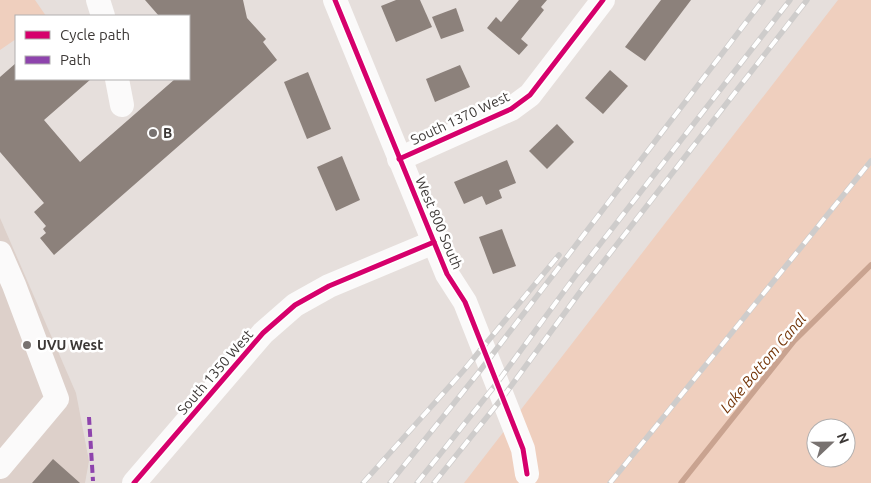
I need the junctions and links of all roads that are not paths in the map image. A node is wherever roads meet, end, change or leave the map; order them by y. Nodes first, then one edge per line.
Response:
1 (98, 0) edge
2 (335, 0) edge
3 (603, 0) edge
4 (103, 15) edge
5 (117, 80) edge
6 (122, 105) dead end
7 (400, 159) junction
8 (434, 242) junction
9 (0, 253) edge
10 (7, 293) edge
11 (0, 467) edge
12 (529, 478) edge
13 (134, 483) edge

1 - 4 street
2 - 7 street, West 800 South
3 - 7 street, South 1370 West
5 - 6 street
7 - 8 street, West 800 South
8 - 12 street, West 800 South
8 - 13 street, South 1350 West
9 - 10 street
10 - 11 street

